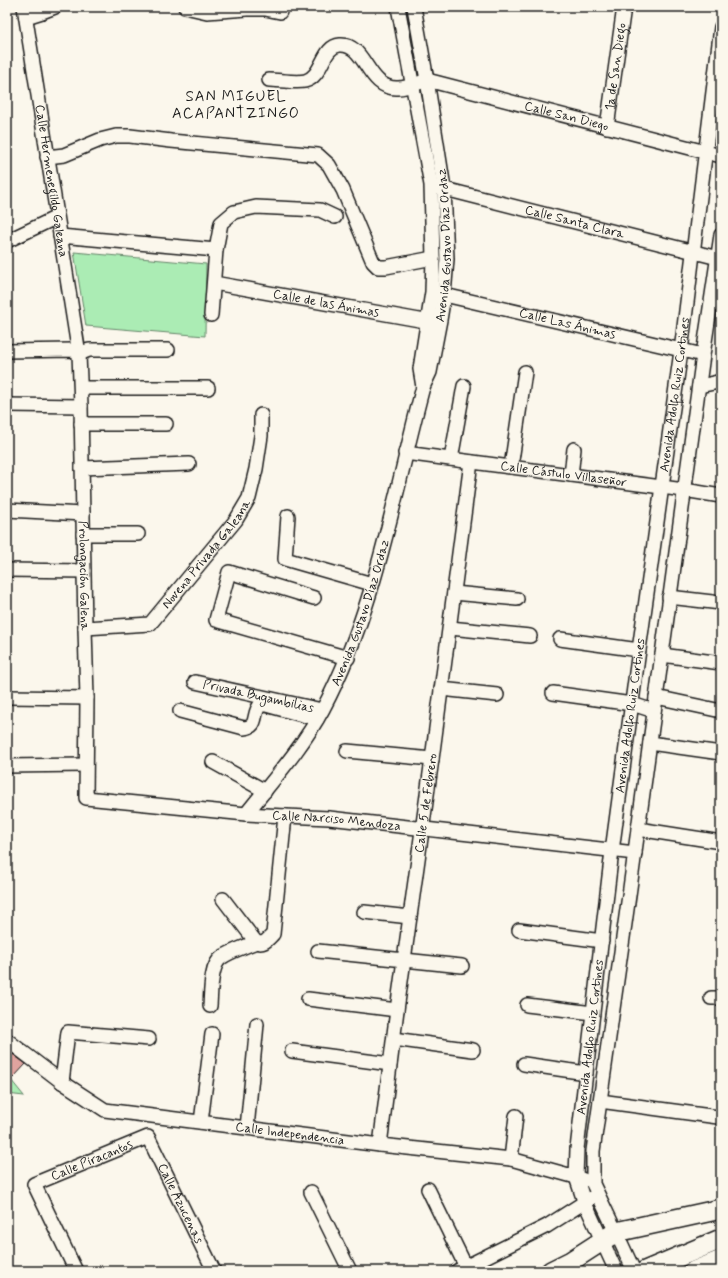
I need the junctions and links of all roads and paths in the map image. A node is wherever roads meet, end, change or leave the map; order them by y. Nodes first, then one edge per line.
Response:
1 (55, 7) edge
2 (185, 7) edge
3 (398, 7) edge
4 (414, 7) edge
5 (624, 7) edge
6 (25, 12) edge
7 (280, 12) dead end
8 (721, 27) edge
9 (720, 49) edge
10 (269, 80) dead end
11 (427, 80) junction
12 (413, 84) junction
13 (716, 111) edge
14 (607, 127) junction
15 (706, 153) junction
16 (721, 156) edge
17 (48, 157) junction
18 (437, 187) junction
19 (335, 217) dead end
20 (57, 218) junction
21 (721, 235) edge
22 (60, 236) junction
23 (7, 241) edge
24 (216, 250) junction
25 (694, 252) junction
26 (433, 258) junction
27 (718, 258) junction
28 (214, 283) junction
29 (438, 293) junction
30 (211, 315) dead end
31 (433, 323) junction
32 (168, 350) dead end
33 (7, 351) edge
34 (681, 351) junction
35 (79, 354) junction
36 (703, 355) junction
37 (525, 372) dead end
38 (721, 381) edge
39 (464, 386) dead end
40 (699, 386) junction
41 (81, 388) junction
42 (208, 388) dead end
43 (7, 405) edge
44 (81, 406) junction
45 (260, 415) dead end
46 (81, 424) junction
47 (166, 424) dead end
48 (574, 449) dead end
49 (405, 453) junction
50 (451, 459) junction
51 (471, 462) junction
52 (189, 464) dead end
53 (511, 467) junction
54 (82, 468) junction
55 (571, 475) junction
56 (661, 487) junction
57 (684, 490) junction
58 (721, 496) edge
59 (7, 510) edge
60 (83, 514) junction
61 (288, 516) dead end
62 (83, 534) junction
63 (138, 534) dead end
64 (7, 570) edge
65 (84, 571) junction
66 (372, 584) junction
67 (454, 593) junction
68 (670, 597) junction
69 (314, 598) dead end
70 (517, 599) dead end
71 (721, 603) edge
72 (85, 628) junction
73 (450, 628) junction
74 (530, 636) dead end
75 (560, 639) dead end
76 (639, 650) junction
77 (662, 655) junction
78 (348, 658) junction
79 (721, 663) edge
80 (195, 682) dead end
81 (440, 689) junction
82 (553, 693) dead end
83 (497, 695) dead end
84 (656, 697) junction
85 (7, 698) edge
86 (87, 698) junction
87 (632, 704) junction
88 (180, 711) dead end
89 (654, 711) junction
90 (721, 711) edge
91 (320, 715) junction
92 (650, 743) junction
93 (347, 751) dead end
94 (721, 753) edge
95 (432, 759) junction
96 (214, 762) dead end
97 (86, 765) junction
98 (7, 766) edge
99 (265, 791) junction
100 (86, 798) joint
101 (246, 814) junction
102 (285, 816) junction
103 (423, 829) junction
104 (638, 829) junction
105 (721, 842) edge
106 (612, 851) junction
107 (635, 853) junction
108 (223, 899) dead end
109 (606, 908) junction
110 (627, 911) junction
111 (364, 912) dead end
112 (410, 917) junction
113 (519, 930) dead end
114 (602, 941) junction
115 (256, 942) junction
116 (318, 951) dead end
117 (404, 961) junction
118 (462, 966) dead end
119 (308, 998) dead end
120 (527, 1004) dead end
121 (210, 1006) dead end
122 (397, 1010) junction
123 (592, 1013) junction
124 (257, 1024) dead end
125 (212, 1034) dead end
126 (149, 1039) dead end
127 (394, 1039) junction
128 (7, 1040) edge
129 (473, 1050) dead end
130 (292, 1051) dead end
131 (390, 1064) junction
132 (524, 1064) dead end
133 (586, 1073) junction
134 (62, 1082) junction
135 (600, 1101) junction
136 (516, 1116) dead end
137 (718, 1117) dead end
138 (200, 1122) junction
139 (246, 1128) junction
140 (148, 1137) joint
141 (380, 1145) junction
142 (577, 1149) junction
143 (593, 1152) junction
144 (511, 1160) junction
145 (576, 1177) junction
146 (428, 1189) dead end
147 (595, 1189) junction
148 (311, 1192) dead end
149 (584, 1202) junction
150 (721, 1209) edge
151 (610, 1236) junction
152 (721, 1239) edge
153 (721, 1260) edge
154 (461, 1269) edge
155 (643, 1270) edge
156 (76, 1271) edge
157 (214, 1271) edge
158 (350, 1271) edge
159 (552, 1271) edge
160 (616, 1271) edge
161 (694, 1271) edge

1 - 6 street
2 - 7 street
3 - 12 street, Avenida Gustavo Díaz Ordaz
4 - 11 street, Avenida Gustavo Díaz Ordaz
5 - 14 street, 1a de San Diego
6 - 17 street, Calle Hermenegildo Galeana
8 - 9 street, Avenida Adolfo Ruiz Cortines
9 - 13 street, Avenida Adolfo Ruiz Cortines
10 - 12 street
11 - 12 street
11 - 14 street, Calle San Diego
11 - 18 street, Avenida Gustavo Díaz Ordaz
12 - 18 street, Avenida Gustavo Díaz Ordaz
13 - 15 street, Avenida Adolfo Ruiz Cortines
14 - 15 street, Calle San Diego
15 - 16 street, Calle San Diego
15 - 25 street, Avenida Adolfo Ruiz Cortines
17 - 20 street, Calle Hermenegildo Galeana
17 - 26 street
18 - 25 street, Calle Santa Clara
18 - 26 street, Avenida Gustavo Díaz Ordaz
18 - 29 street, Avenida Gustavo Díaz Ordaz
19 - 24 street
20 - 22 street, Calle Hermenegildo Galeana
20 - 23 street
21 - 27 street, Avenida Adolfo Ruiz Cortines
22 - 24 street
22 - 35 street, Calle Hermenegildo Galeana
24 - 28 street
25 - 27 street, Calle Santa Clara
25 - 34 street, Avenida Adolfo Ruiz Cortines
26 - 29 street, Avenida Gustavo Díaz Ordaz
27 - 36 street, Avenida Adolfo Ruiz Cortines
28 - 30 street
28 - 31 street, Calle de las Ánimas
29 - 31 street, Avenida Gustavo Díaz Ordaz
29 - 34 street, Calle Las Ánimas
31 - 49 street, Avenida Gustavo Díaz Ordaz
32 - 35 street
33 - 35 street
34 - 36 street, Calle Las Ánimas
34 - 56 street, Avenida Adolfo Ruiz Cortines
35 - 41 street, Prolongación Galena
36 - 40 street, Avenida Adolfo Ruiz Cortines
37 - 53 street
38 - 40 street
39 - 50 street
40 - 57 street, Avenida Adolfo Ruiz Cortines
41 - 42 street
41 - 44 street, Prolongación Galena
43 - 44 street
44 - 46 street, Prolongación Galena
45 - 72 street, Novena Privada Galeana
46 - 47 street
46 - 54 street, Prolongación Galena
48 - 55 street
49 - 50 street, Calle Cástulo Villaseñor
49 - 66 street, Avenida Gustavo Díaz Ordaz
50 - 51 street, Calle Cástulo Villaseñor
51 - 53 street, Calle Cástulo Villaseñor
51 - 67 street, Calle 5 de Febrero
52 - 54 street
53 - 55 street, Calle Cástulo Villaseñor
54 - 60 street, Prolongación Galena
55 - 56 street, Calle Cástulo Villaseñor
56 - 57 street, Calle Cástulo Villaseñor
56 - 76 street, Avenida Adolfo Ruiz Cortines
57 - 58 street, Calle Cástulo Villaseñor
57 - 68 street, Avenida Adolfo Ruiz Cortines
59 - 60 street
60 - 62 street, Prolongación Galena
61 - 66 street
62 - 63 street
62 - 65 street, Prolongación Galena
64 - 65 street
65 - 72 street, Prolongación Galena
66 - 78 street, Avenida Gustavo Díaz Ordaz
67 - 70 street
67 - 73 street, Calle 5 de Febrero
68 - 71 street
68 - 77 street, Avenida Adolfo Ruiz Cortines
69 - 78 street
72 - 86 street, Prolongación Galena
73 - 74 street
73 - 81 street, Calle 5 de Febrero
75 - 76 street
76 - 87 street, Avenida Adolfo Ruiz Cortines
77 - 79 street
77 - 84 street, Avenida Adolfo Ruiz Cortines
78 - 91 street, Avenida Gustavo Díaz Ordaz
80 - 91 street, Privada Bugambilias
81 - 83 street
81 - 95 street, Calle 5 de Febrero
82 - 87 street
84 - 89 street, Avenida Adolfo Ruiz Cortines
84 - 90 street
85 - 86 street
86 - 97 street, Prolongación Galena
87 - 89 street
87 - 106 street, Avenida Adolfo Ruiz Cortines
88 - 91 street
89 - 92 street, Avenida Adolfo Ruiz Cortines
91 - 99 street, Avenida Gustavo Díaz Ordaz
92 - 94 street
92 - 104 street, Avenida Adolfo Ruiz Cortines
93 - 95 street
95 - 103 street, Calle 5 de Febrero
96 - 99 street
97 - 98 street
97 - 100 street, Prolongación Galena
99 - 101 street, Avenida Gustavo Díaz Ordaz
100 - 101 street, Calle Narciso Mendoza
101 - 102 street, Calle Narciso Mendoza
102 - 103 street, Calle Narciso Mendoza
102 - 115 street
103 - 106 street, Calle Narciso Mendoza
103 - 112 street, Calle 5 de Febrero
104 - 105 street
104 - 107 street, Avenida Adolfo Ruiz Cortines
106 - 107 street, Calle Narciso Mendoza
106 - 109 street, Avenida Adolfo Ruiz Cortines
107 - 110 street, Avenida Adolfo Ruiz Cortines
108 - 115 street
109 - 110 street
109 - 114 street, Avenida Adolfo Ruiz Cortines
110 - 135 street, Avenida Adolfo Ruiz Cortines
111 - 112 street
112 - 117 street, Calle 5 de Febrero
113 - 114 street
114 - 123 street, Avenida Adolfo Ruiz Cortines
115 - 121 street
116 - 117 street
117 - 118 street
117 - 122 street, Calle 5 de Febrero
119 - 122 street
120 - 123 street
122 - 127 street, Calle 5 de Febrero
123 - 133 street, Avenida Adolfo Ruiz Cortines
124 - 139 street
125 - 138 street
126 - 134 street
127 - 129 street
127 - 131 street, Calle 5 de Febrero
128 - 134 street, Calle Independencia
130 - 131 street
131 - 141 street, Calle 5 de Febrero
132 - 133 street
133 - 142 street, Avenida Adolfo Ruiz Cortines
134 - 138 street, Calle Independencia
135 - 137 street
135 - 143 street, Avenida Adolfo Ruiz Cortines
136 - 144 street
138 - 139 street, Calle Independencia
139 - 141 street, Calle Independencia
140 - 156 street, Calle Piracantos
140 - 157 street, Calle Azucenas
141 - 144 street, Calle Independencia
142 - 143 street
142 - 145 street, Avenida Adolfo Ruiz Cortines
143 - 147 street, Avenida Adolfo Ruiz Cortines
144 - 145 street, Calle Independencia
145 - 147 street, Calle Independencia
145 - 149 street, Avenida Adolfo Ruiz Cortines
146 - 154 street
147 - 149 street
147 - 151 street, Avenida Adolfo Ruiz Cortines
148 - 158 street
149 - 151 street, Avenida Adolfo Ruiz Cortines
149 - 154 street
150 - 151 highway
151 - 155 street, Avenida Adolfo Ruiz Cortines
151 - 159 highway
151 - 160 street, Avenida Adolfo Ruiz Cortines
152 - 155 highway
153 - 161 highway

